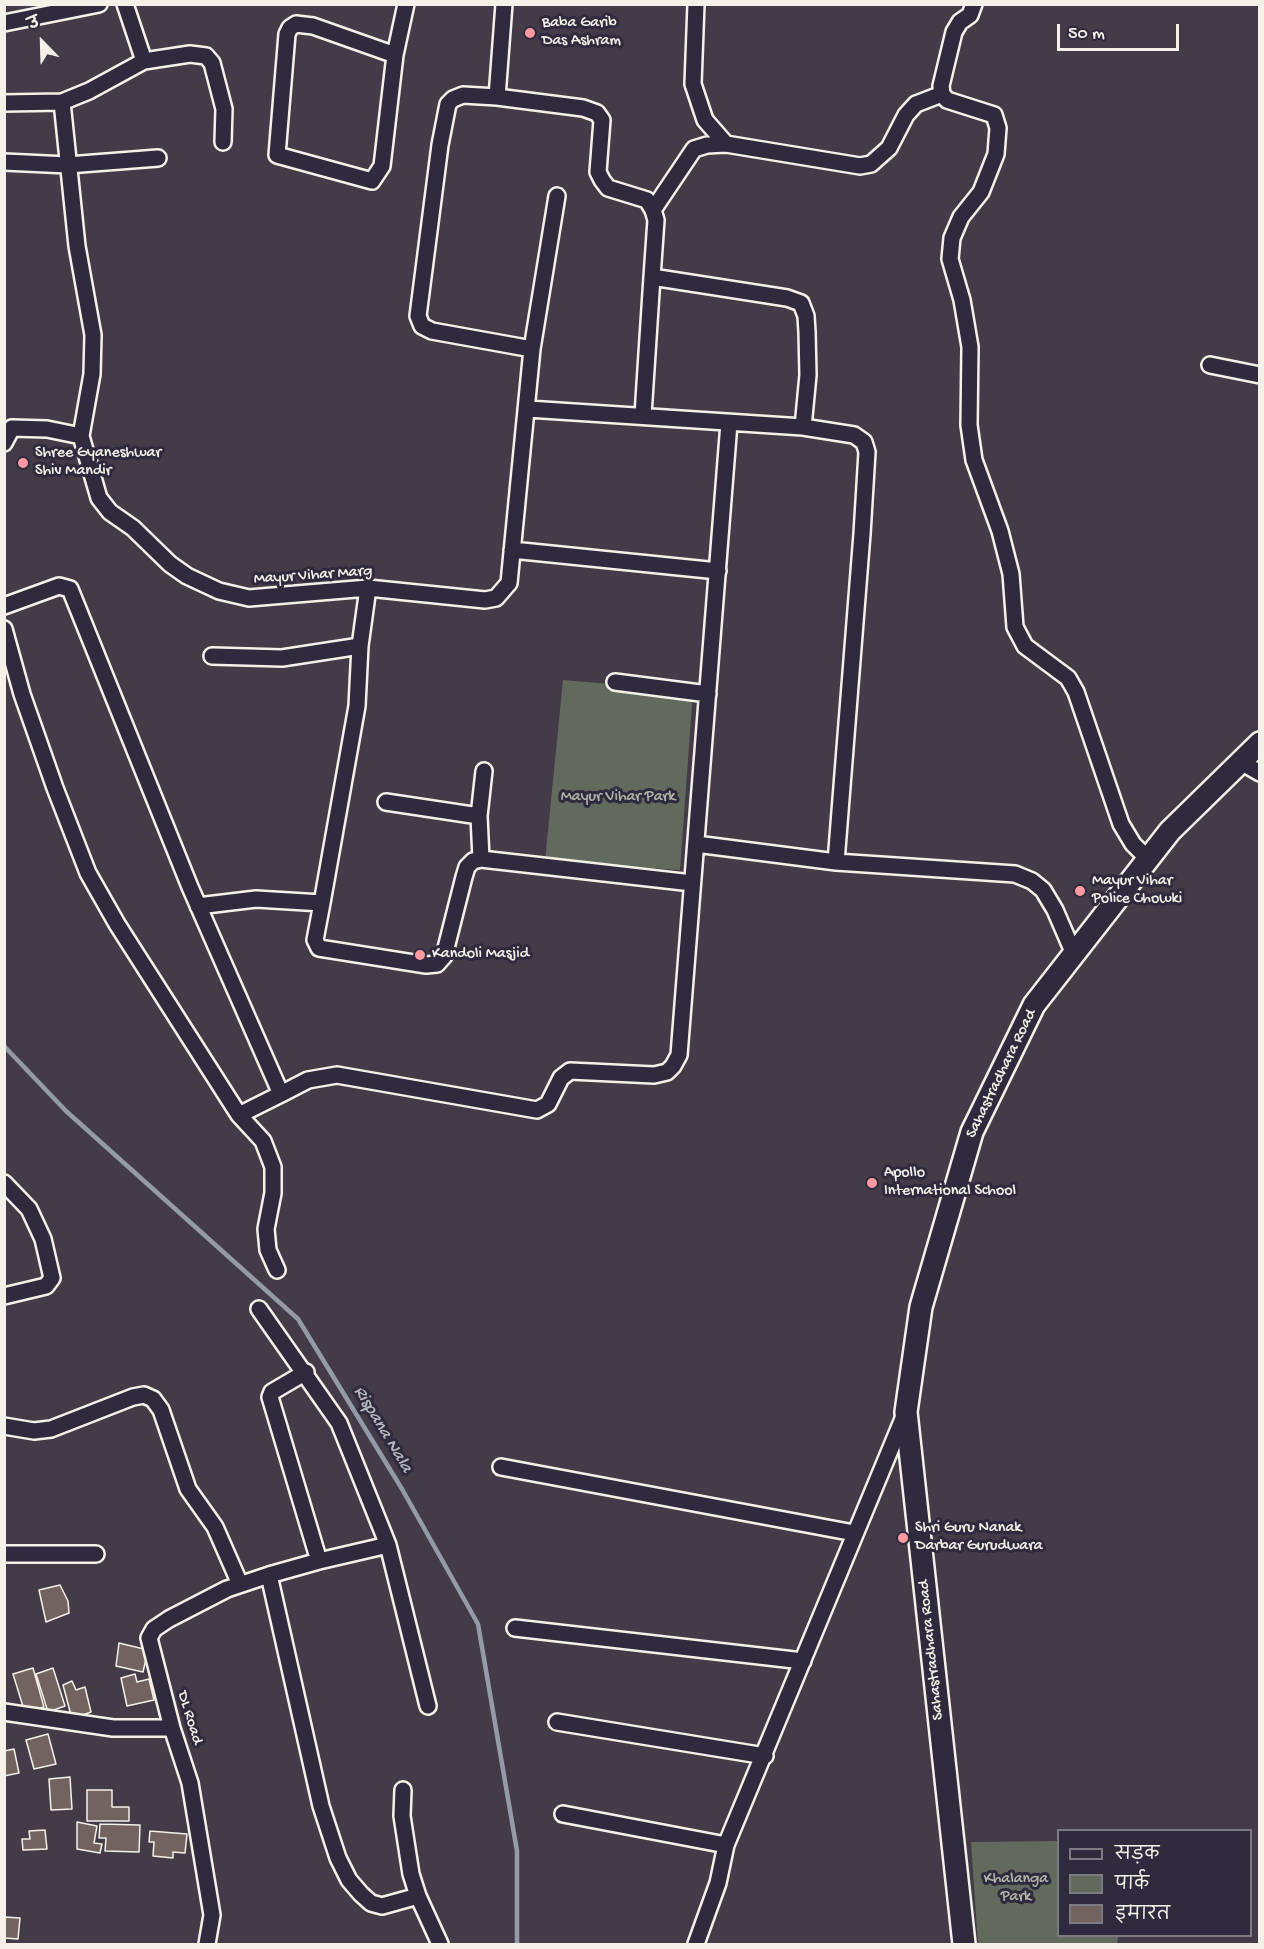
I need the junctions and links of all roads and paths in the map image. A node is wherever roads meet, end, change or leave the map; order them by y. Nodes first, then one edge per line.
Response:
1 (99, 4) edge
2 (125, 4) edge
3 (406, 4) edge
4 (504, 4) edge
5 (696, 4) edge
6 (974, 4) edge
7 (4, 23) edge
8 (395, 55) junction
9 (144, 61) junction
10 (942, 94) junction
11 (497, 97) junction
12 (63, 102) junction
13 (4, 103) edge
14 (223, 142) dead end
15 (726, 144) junction
16 (158, 158) dead end
17 (4, 162) edge
18 (68, 165) junction
19 (557, 196) dead end
20 (653, 210) junction
21 (652, 277) junction
22 (532, 349) junction
23 (1210, 365) dead end
24 (1260, 375) edge
25 (528, 409) junction
26 (643, 415) junction
27 (729, 423) junction
28 (8, 425) edge
29 (803, 427) junction
30 (81, 436) junction
31 (4, 443) edge
32 (512, 550) junction
33 (718, 571) junction
34 (368, 588) junction
35 (4, 606) edge
36 (4, 629) edge
37 (360, 646) junction
38 (212, 656) dead end
39 (615, 681) dead end
40 (708, 693) junction
41 (1260, 743) edge
42 (1241, 762) junction
43 (484, 771) dead end
44 (1260, 773) edge
45 (386, 802) dead end
46 (479, 816) junction
47 (696, 844) junction
48 (481, 859) junction
49 (1148, 859) junction
50 (836, 862) junction
51 (692, 883) junction
52 (322, 903) junction
53 (198, 906) junction
54 (1074, 954) junction
55 (281, 1094) junction
56 (239, 1115) junction
57 (4, 1182) edge
58 (277, 1270) dead end
59 (4, 1296) edge
60 (259, 1309) dead end
61 (306, 1372) junction
62 (906, 1412) junction
63 (4, 1426) edge
64 (501, 1467) dead end
65 (854, 1533) junction
66 (388, 1545) junction
67 (4, 1554) edge
68 (96, 1554) dead end
69 (319, 1561) junction
70 (269, 1575) junction
71 (240, 1584) junction
72 (515, 1628) dead end
73 (803, 1660) junction
74 (428, 1706) dead end
75 (4, 1712) edge
76 (557, 1722) dead end
77 (172, 1728) junction
78 (765, 1756) junction
79 (403, 1790) dead end
80 (563, 1814) dead end
81 (726, 1845) junction
82 (418, 1896) junction
83 (207, 1944) edge
84 (440, 1944) edge
85 (696, 1944) edge
86 (964, 1944) edge

1 - 7 street
2 - 9 street
3 - 8 street
4 - 11 street
5 - 15 street
6 - 10 street
8 - 8 street
9 - 12 street
9 - 14 street
10 - 15 street
10 - 49 street
11 - 20 street
11 - 22 street
12 - 13 street
12 - 18 street
15 - 20 street
16 - 18 street
17 - 18 street
18 - 30 street
19 - 22 street
20 - 21 street
21 - 26 street
21 - 29 street
22 - 25 street
23 - 24 street
25 - 26 street
25 - 32 street
26 - 27 street
27 - 29 street
27 - 33 street
28 - 30 street
28 - 31 street
29 - 50 street
30 - 34 street, Mayur Vihar Marg
32 - 33 street
32 - 34 street, Mayur Vihar Marg
33 - 40 street
34 - 37 street
35 - 53 street
36 - 56 street
37 - 38 street
37 - 52 street
39 - 40 street
40 - 47 street
41 - 42 main road, Sahastradhara Road
42 - 44 street
42 - 49 main road, Sahastradhara Road
43 - 46 street
45 - 46 street
46 - 48 street
47 - 50 street
47 - 51 street
48 - 51 street
48 - 52 street
49 - 54 main road, Sahastradhara Road
50 - 54 street
51 - 55 street
52 - 53 street
53 - 55 street
54 - 62 main road, Sahastradhara Road
55 - 56 street
56 - 58 street
57 - 59 street
60 - 61 street
61 - 66 street
61 - 69 street
62 - 65 street
62 - 86 main road, Sahastradhara Road
63 - 71 street
64 - 65 street
65 - 73 street
66 - 69 street, DL Road
66 - 74 street
67 - 68 street
69 - 70 street, DL Road
70 - 71 street, DL Road
70 - 82 street
71 - 77 street, DL Road
72 - 73 street
73 - 78 street
75 - 77 street
76 - 78 street
77 - 83 street, DL Road
78 - 81 street
79 - 82 street
80 - 81 street
81 - 85 street
82 - 84 street

